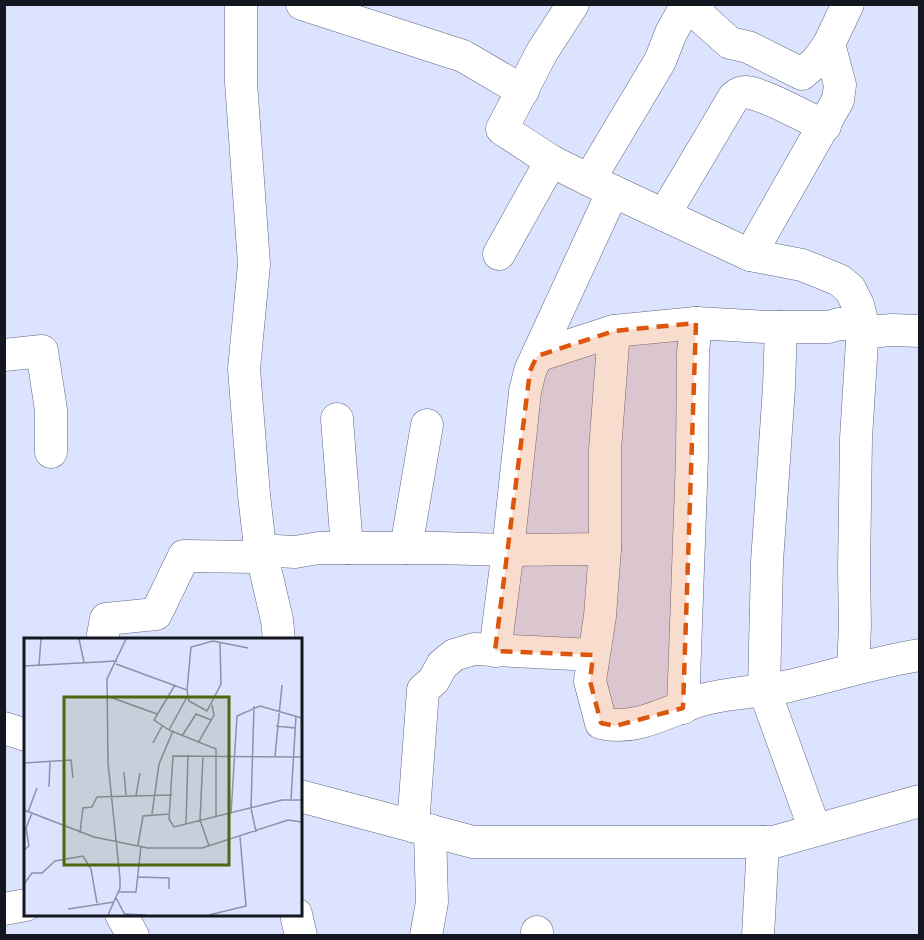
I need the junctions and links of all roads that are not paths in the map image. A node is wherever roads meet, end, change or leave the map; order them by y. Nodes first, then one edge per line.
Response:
1 (241, 4) edge
2 (302, 4) edge
3 (573, 4) edge
4 (687, 4) edge
5 (695, 4) edge
6 (848, 4) edge
7 (829, 44) junction
8 (523, 90) junction
9 (825, 126) junction
10 (551, 161) junction
11 (601, 186) junction
12 (664, 215) junction
13 (499, 254) dead end
14 (750, 255) junction
15 (696, 323) junction
16 (862, 325) junction
17 (781, 327) junction
18 (614, 331) junction
19 (920, 331) edge
20 (4, 355) edge
21 (537, 356) junction
22 (337, 419) dead end
23 (427, 425) dead end
24 (51, 452) dead end
25 (347, 548) junction
26 (406, 548) junction
27 (605, 549) junction
28 (508, 550) junction
29 (262, 557) junction
30 (102, 638) edge
31 (279, 638) edge
32 (495, 651) junction
33 (593, 655) junction
34 (920, 655) edge
35 (853, 669) junction
36 (764, 689) junction
37 (683, 708) junction
38 (4, 728) edge
39 (24, 734) edge
40 (302, 797) edge
41 (920, 801) edge
42 (421, 828) junction
43 (815, 830) junction
44 (763, 842) junction
45 (24, 905) edge
46 (4, 909) edge
47 (123, 916) edge
48 (296, 916) edge
49 (133, 936) edge
50 (301, 936) edge
51 (426, 936) edge
52 (758, 936) edge

1 - 29 street
2 - 8 street
3 - 8 street
4 - 11 street
5 - 7 street
6 - 7 street
7 - 9 street
8 - 10 street
9 - 12 street
9 - 14 street
10 - 11 street
10 - 13 street
11 - 12 street
11 - 21 street
12 - 14 street
14 - 16 street
15 - 17 street
15 - 18 street
15 - 37 street
16 - 17 street
16 - 19 street
16 - 35 street
17 - 36 street
18 - 21 street
18 - 27 street
20 - 24 street
21 - 28 street
22 - 25 street
23 - 26 street
25 - 26 street
25 - 29 street
26 - 28 street
27 - 28 street
27 - 33 street
28 - 32 street
29 - 30 street
29 - 31 street
32 - 33 street
32 - 42 street
33 - 37 street
34 - 35 street
35 - 36 street
36 - 37 street
36 - 43 street
38 - 39 street
40 - 42 street
41 - 43 street
42 - 44 street
42 - 51 street
43 - 44 street
44 - 52 street
45 - 46 street
47 - 49 street
48 - 50 street

